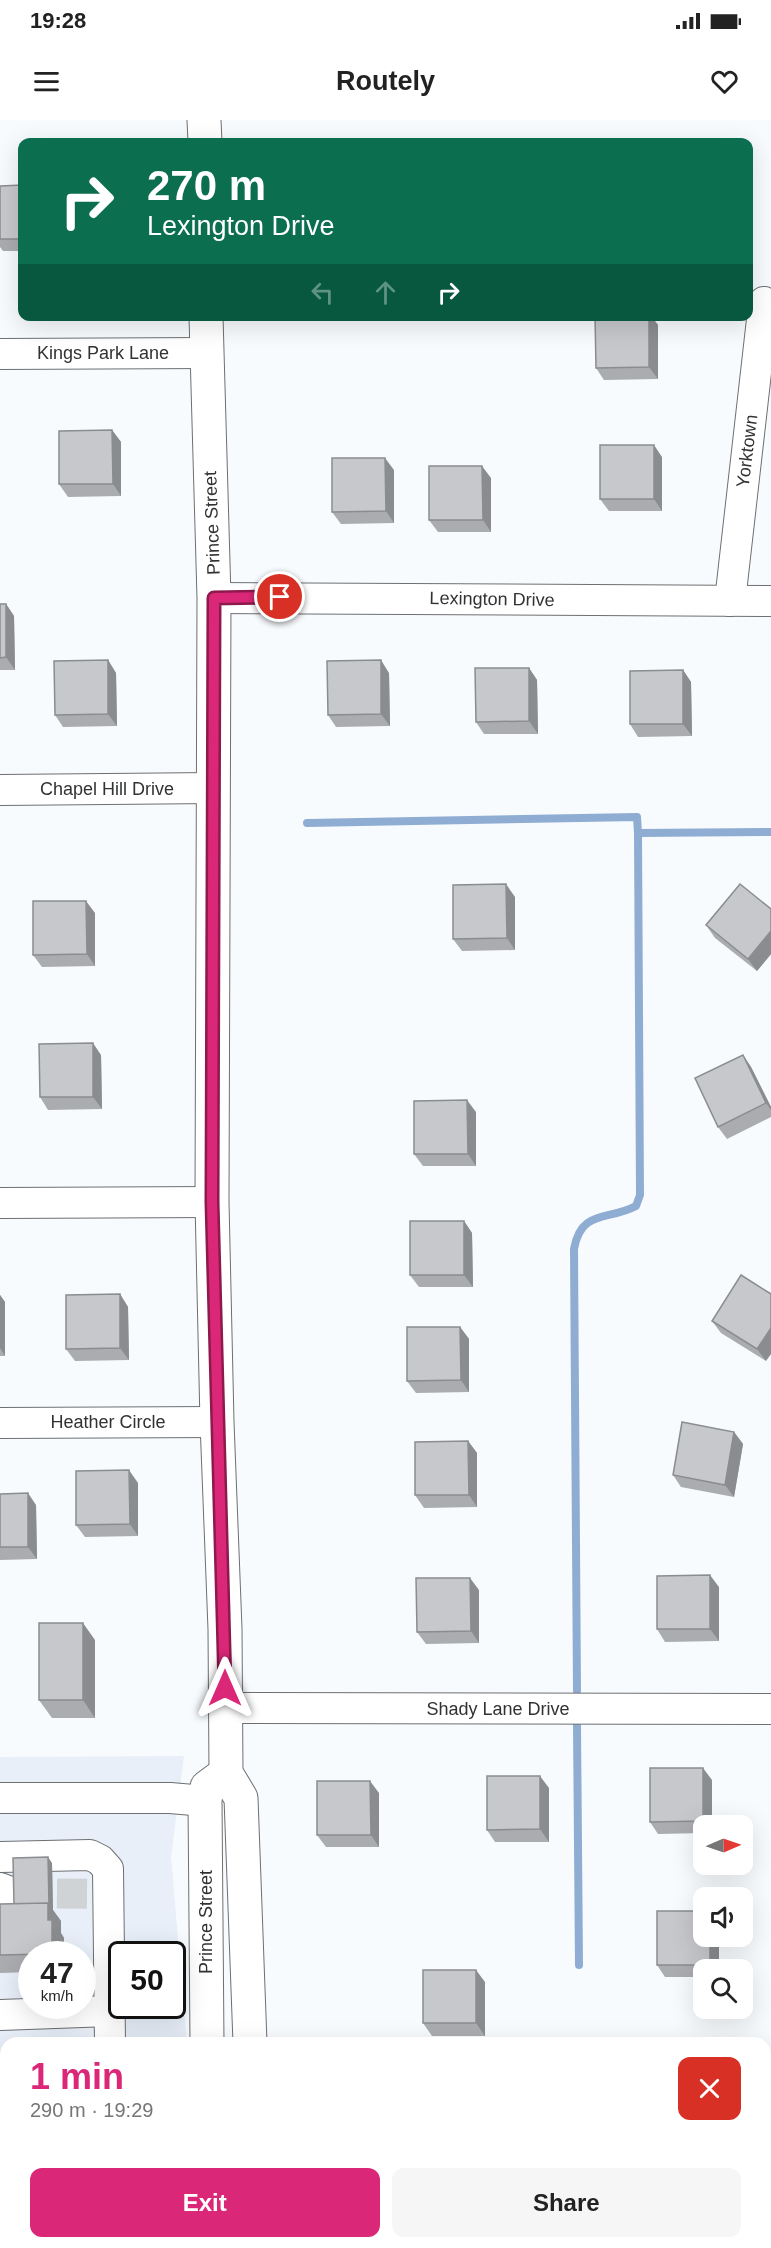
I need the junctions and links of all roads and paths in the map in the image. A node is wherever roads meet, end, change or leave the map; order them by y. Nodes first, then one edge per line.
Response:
1 (204, 120) edge
2 (205, 138) edge
3 (764, 302) dead end
4 (206, 321) edge
5 (206, 352) junction
6 (0, 354) edge
7 (214, 598) junction
8 (730, 601) junction
9 (771, 602) edge
10 (214, 789) junction
11 (0, 790) edge
12 (212, 1202) junction
13 (0, 1203) edge
14 (217, 1422) junction
15 (0, 1423) edge
16 (225, 1708) junction
17 (771, 1709) edge
18 (226, 1773) junction
19 (0, 1798) edge
20 (205, 1801) junction
21 (0, 1857) edge
22 (109, 1941) edge
23 (247, 1964) junction
24 (108, 2011) edge
25 (0, 2015) edge
26 (110, 2019) edge
27 (110, 2037) edge
28 (207, 2037) edge
29 (250, 2037) edge

1 - 2 main road
3 - 8 street, Yorktown
4 - 5 main road, Prince Street
5 - 6 street, Kings Park Lane
5 - 7 main road, Prince Street
7 - 8 street, Lexington Drive
7 - 10 main road, Prince Street
8 - 9 street, Lexington Drive
10 - 11 street, Chapel Hill Drive
10 - 12 main road, Prince Street
12 - 13 street
12 - 14 main road, Prince Street
14 - 15 street, Heather Circle
14 - 16 main road, Prince Street
16 - 17 street, Shady Lane Drive
16 - 18 main road, Prince Street
18 - 20 main road
18 - 23 main road, Prince Street
19 - 20 street
20 - 23 main road, Prince Street
20 - 28 main road, Prince Street
21 - 22 street
23 - 29 main road, Prince Street
24 - 25 street
26 - 27 street

